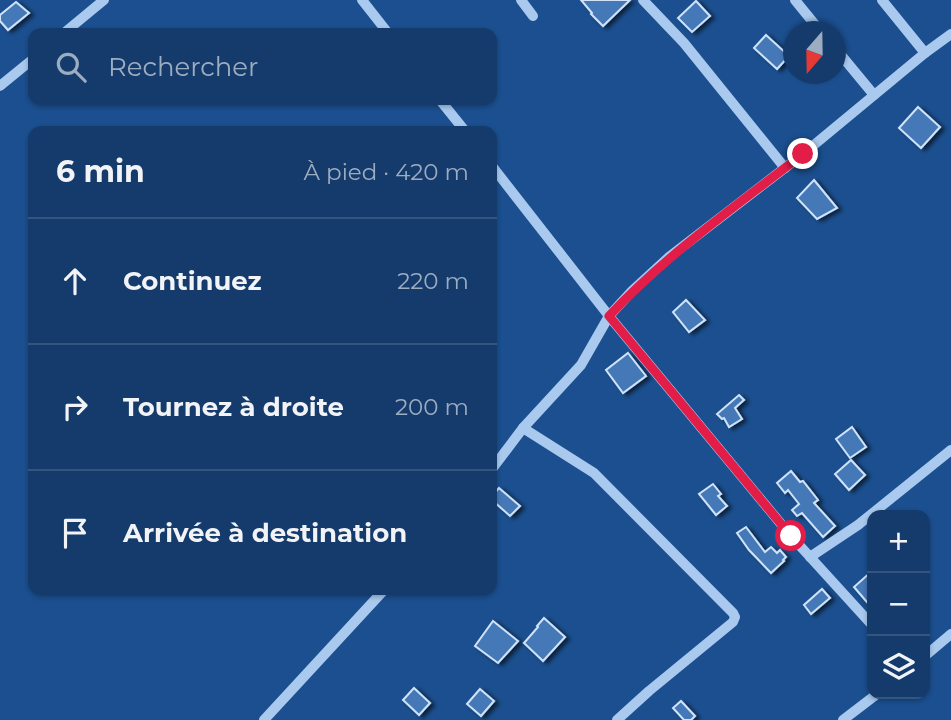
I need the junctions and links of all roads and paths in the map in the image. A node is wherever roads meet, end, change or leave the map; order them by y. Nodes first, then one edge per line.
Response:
1 (104, 0) edge
2 (362, 0) edge
3 (521, 0) edge
4 (643, 0) edge
5 (795, 0) edge
6 (882, 0) edge
7 (533, 16) dead end
8 (812, 21) edge
9 (70, 28) edge
10 (384, 28) edge
11 (951, 34) edge
12 (925, 53) junction
13 (846, 62) edge
14 (28, 63) edge
15 (0, 86) edge
16 (874, 95) junction
17 (444, 105) edge
18 (461, 126) edge
19 (785, 168) junction
20 (497, 172) edge
21 (609, 316) junction
22 (523, 428) junction
23 (951, 450) edge
24 (497, 462) edge
25 (810, 557) junction
26 (379, 595) edge
27 (867, 620) edge
28 (949, 638) edge
29 (930, 652) edge
30 (870, 699) edge
31 (264, 720) edge
32 (617, 720) edge
33 (843, 720) edge

1 - 9 street
2 - 10 street
3 - 7 street
4 - 19 street
5 - 8 street
6 - 12 street
11 - 12 street
12 - 16 street
13 - 16 street
14 - 15 street
16 - 19 street
17 - 18 street
19 - 21 street
20 - 21 street
21 - 22 street
21 - 25 street
22 - 24 street
22 - 32 street
23 - 25 street
25 - 27 street
26 - 31 street
28 - 29 street
30 - 33 street

